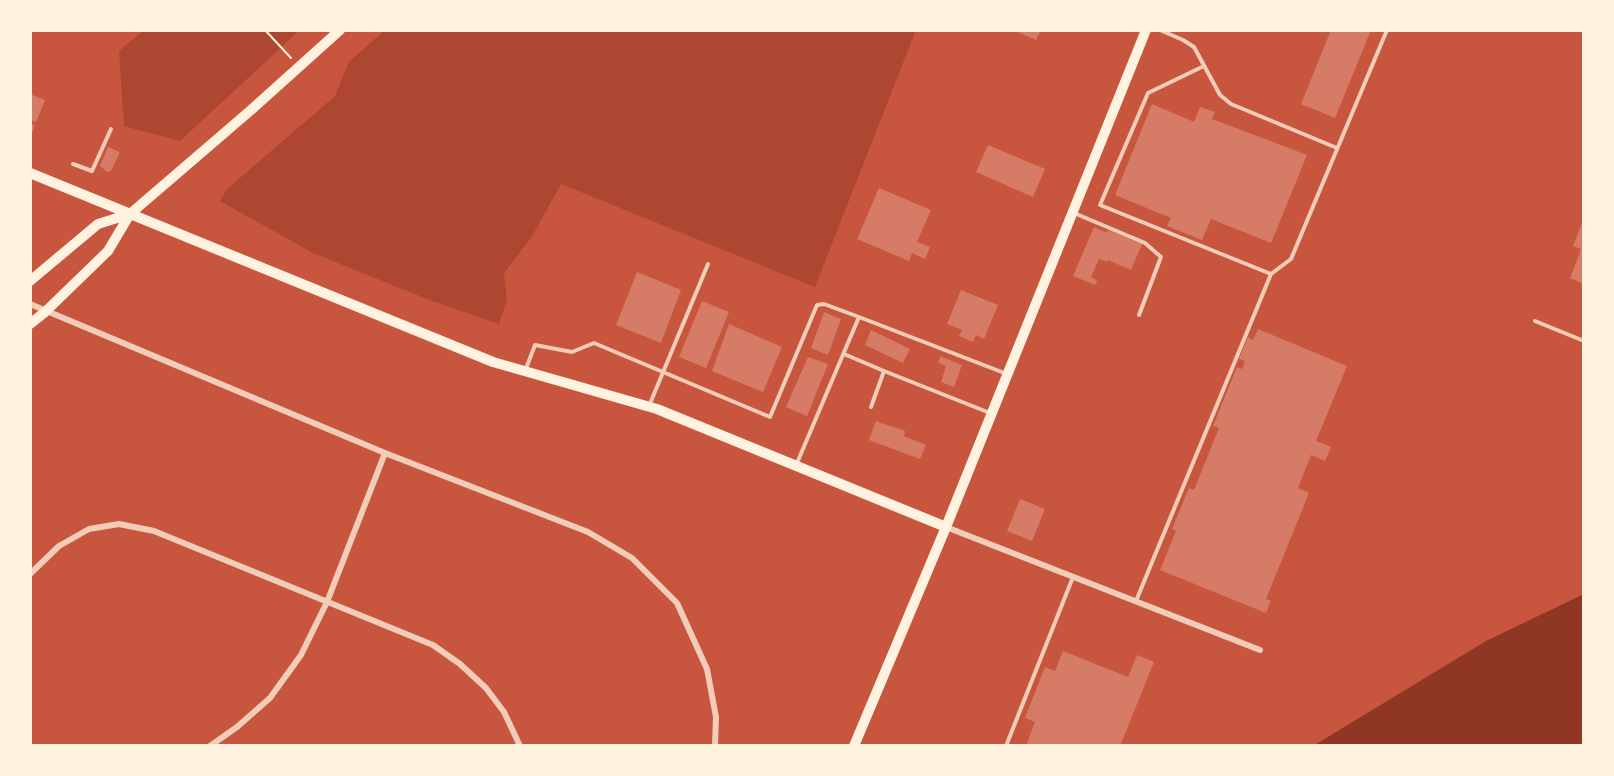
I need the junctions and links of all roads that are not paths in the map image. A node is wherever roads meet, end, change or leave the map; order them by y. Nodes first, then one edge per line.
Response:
1 (340, 30) edge
2 (1146, 30) edge
3 (1160, 30) edge
4 (1387, 30) edge
5 (1204, 66) junction
6 (111, 129) dead end
7 (1337, 148) junction
8 (73, 164) dead end
9 (30, 173) edge
10 (1072, 212) junction
11 (130, 214) junction
12 (708, 264) dead end
13 (1271, 274) junction
14 (30, 281) edge
15 (30, 304) edge
16 (45, 312) junction
17 (1139, 315) dead end
18 (859, 317) junction
19 (1535, 321) dead end
20 (30, 324) edge
21 (1584, 340) edge
22 (844, 354) junction
23 (525, 371) junction
24 (664, 371) junction
25 (884, 371) junction
26 (1007, 374) junction
27 (649, 407) junction
28 (871, 407) dead end
29 (992, 413) junction
30 (385, 453) junction
31 (795, 466) junction
32 (946, 526) junction
33 (30, 574) edge
34 (1073, 576) junction
35 (1136, 601) junction
36 (327, 602) junction
37 (1260, 650) dead end
38 (210, 746) edge
39 (520, 746) edge
40 (715, 746) edge
41 (854, 746) edge
42 (1006, 746) edge

1 - 11 main road
2 - 10 main road
3 - 5 lane
4 - 7 lane
5 - 7 lane
5 - 13 lane
6 - 8 lane
7 - 13 lane
9 - 11 main road
10 - 17 lane
10 - 26 main road
11 - 14 main road
11 - 16 main road
11 - 23 main road
12 - 24 lane
13 - 35 lane
15 - 16 street
16 - 20 main road
16 - 30 street
18 - 22 lane
18 - 24 lane
18 - 26 lane
19 - 21 lane
22 - 25 lane
22 - 31 lane
23 - 24 lane
23 - 27 main road
24 - 27 lane
25 - 28 lane
25 - 29 lane
26 - 29 main road
27 - 31 main road
29 - 32 main road
30 - 36 street
30 - 40 street
31 - 32 main road
32 - 34 street
32 - 41 main road
33 - 36 street
34 - 35 street
34 - 42 lane
35 - 37 street
36 - 38 street
36 - 39 street

